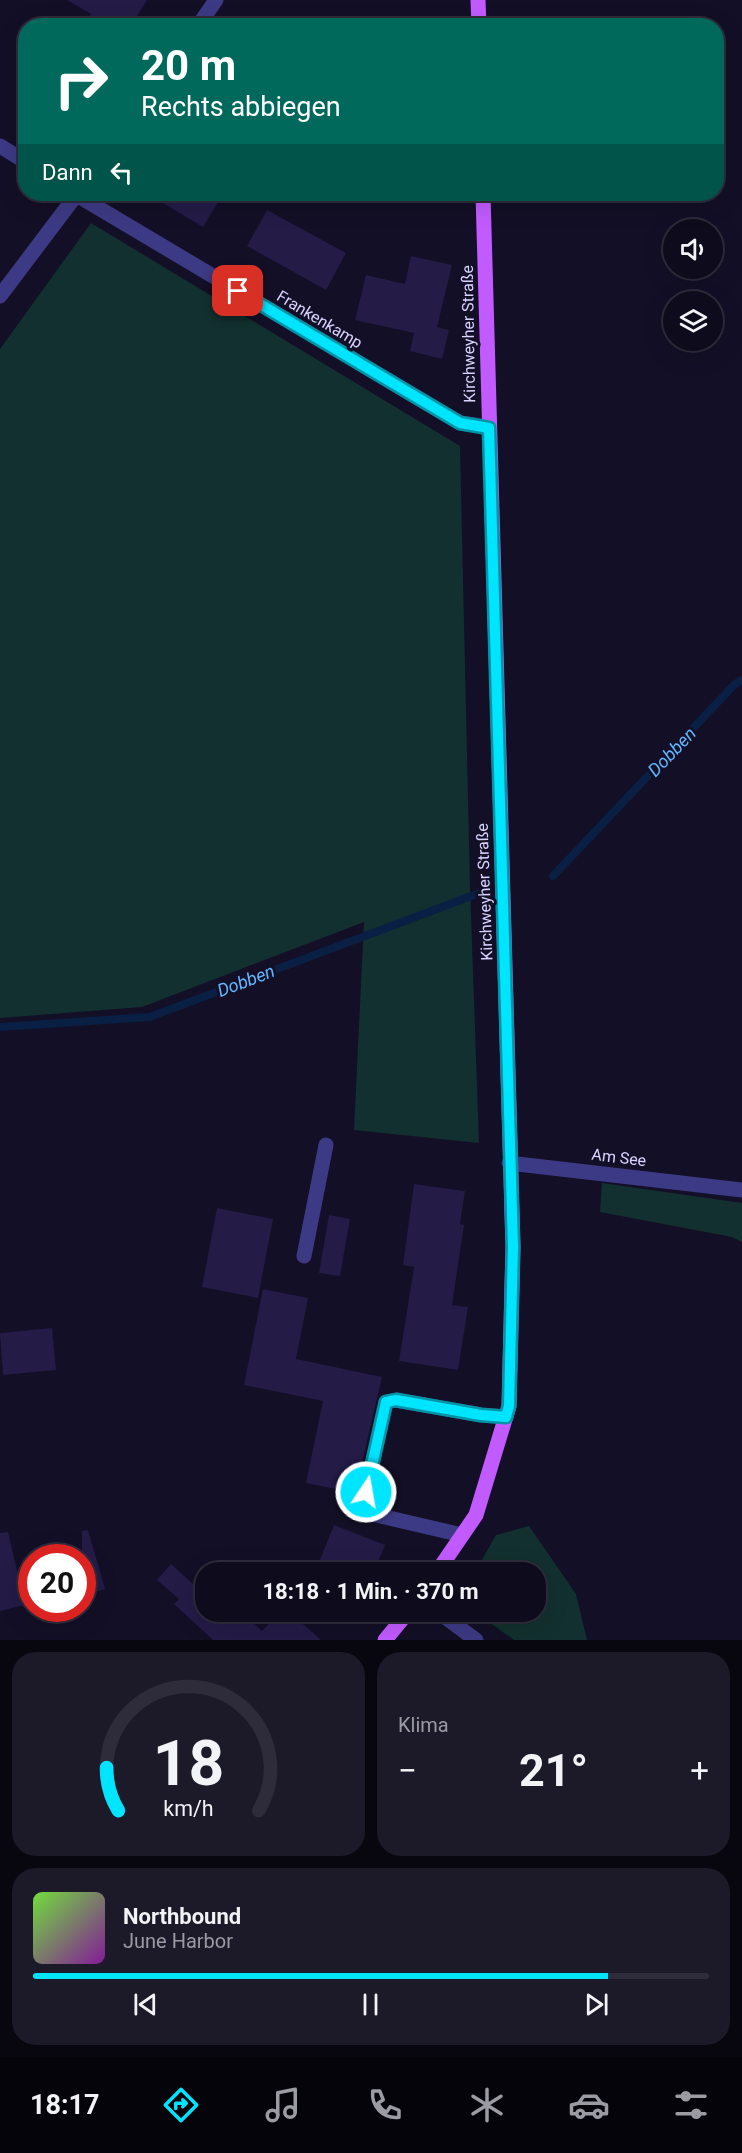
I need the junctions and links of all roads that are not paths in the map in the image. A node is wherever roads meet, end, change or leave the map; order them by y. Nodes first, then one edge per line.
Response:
1 (216, 0) edge
2 (478, 0) edge
3 (204, 18) edge
4 (479, 18) edge
5 (0, 146) edge
6 (18, 157) edge
7 (71, 201) edge
8 (88, 201) edge
9 (483, 201) edge
10 (0, 296) edge
11 (489, 428) junction
12 (326, 1144) dead end
13 (509, 1163) junction
14 (742, 1190) edge
15 (304, 1256) dead end
16 (506, 1417) junction
17 (462, 1535) junction
18 (444, 1562) edge
19 (400, 1622) edge
20 (452, 1622) edge
21 (385, 1640) edge
22 (476, 1640) edge

1 - 3 street
2 - 4 main road
5 - 6 street
7 - 10 street
8 - 11 street, Frankenkamp
9 - 11 main road, Kirchweyher Straße
11 - 13 main road, Kirchweyher Straße
12 - 15 street
13 - 14 street, Am See
13 - 16 main road, Kirchweyher Straße
16 - 17 main road, Kirchweyher Straße
16 - 17 street
17 - 18 main road, Kirchweyher Straße
19 - 21 main road
20 - 22 street

